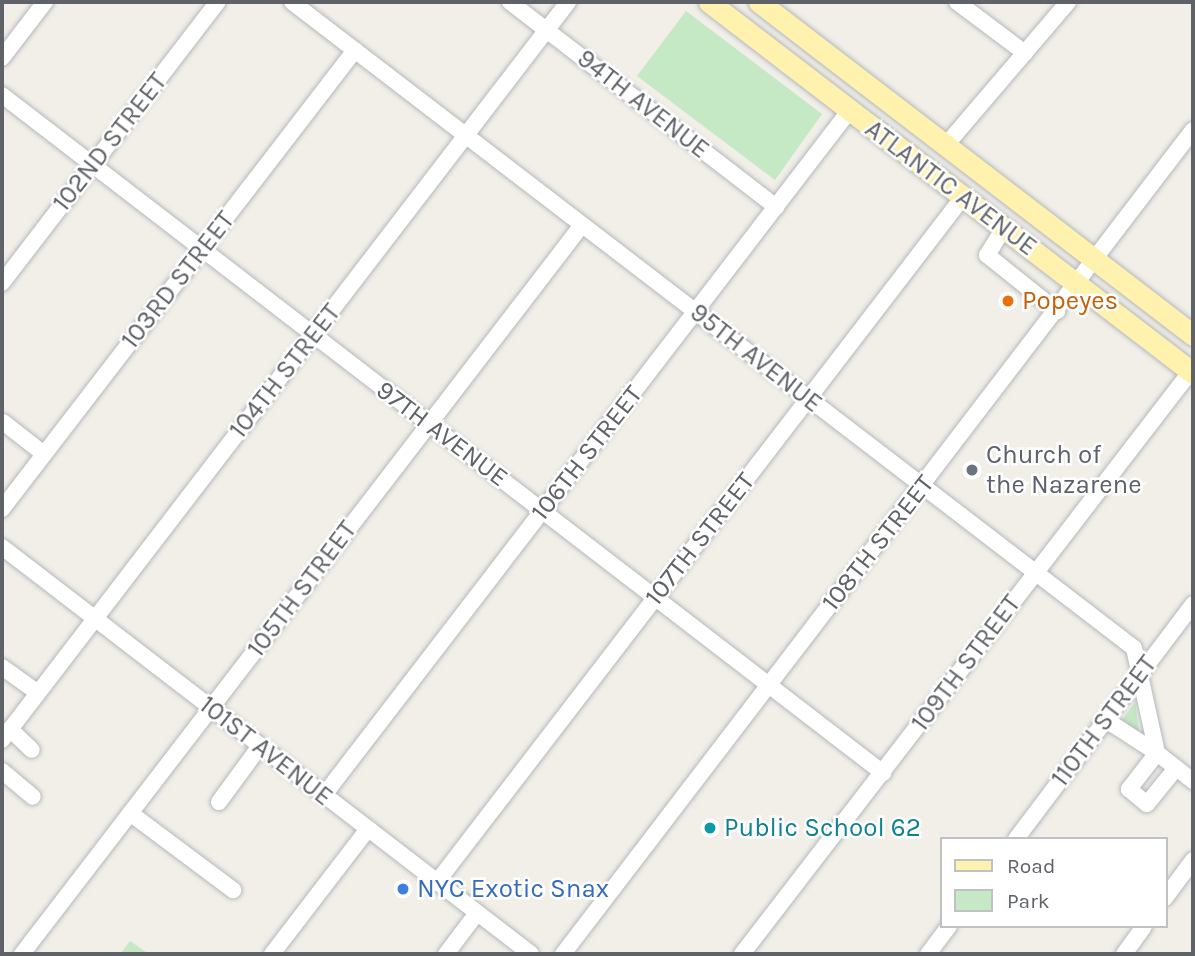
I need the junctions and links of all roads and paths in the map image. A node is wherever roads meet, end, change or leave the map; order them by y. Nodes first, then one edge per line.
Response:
1 (45, 2) edge
2 (218, 2) edge
3 (292, 2) edge
4 (510, 2) edge
5 (568, 2) edge
6 (709, 2) edge
7 (759, 2) edge
8 (957, 2) edge
9 (1068, 2) edge
10 (547, 30) junction
11 (355, 50) junction
12 (1025, 52) junction
13 (2, 58) edge
14 (2, 95) edge
15 (850, 110) junction
16 (1193, 130) edge
17 (466, 135) junction
18 (946, 145) junction
19 (92, 166) junction
20 (963, 197) junction
21 (776, 206) junction
22 (582, 225) junction
23 (1004, 228) junction
24 (201, 250) junction
25 (1096, 260) junction
26 (2, 283) edge
27 (1077, 284) junction
28 (1057, 311) junction
29 (695, 312) junction
30 (312, 335) junction
31 (1193, 335) edge
32 (1192, 372) edge
33 (809, 399) junction
34 (3, 422) edge
35 (428, 425) junction
36 (44, 454) junction
37 (922, 486) junction
38 (2, 509) edge
39 (543, 510) junction
40 (2, 547) edge
41 (1035, 573) junction
42 (656, 597) junction
43 (1193, 604) edge
44 (94, 619) junction
45 (2, 667) edge
46 (1142, 671) junction
47 (769, 685) junction
48 (38, 693) junction
49 (211, 708) junction
50 (1105, 720) junction
51 (6, 734) edge
52 (260, 746) junction
53 (32, 750) dead end
54 (1157, 754) junction
55 (1175, 768) junction
56 (2, 771) edge
57 (883, 773) junction
58 (1193, 782) edge
59 (324, 795) junction
60 (33, 797) dead end
61 (219, 802) dead end
62 (130, 813) junction
63 (368, 829) junction
64 (1017, 837) edge
65 (1193, 860) edge
66 (437, 882) junction
67 (233, 890) dead end
68 (1167, 895) edge
69 (477, 913) junction
70 (948, 928) edge
71 (1143, 928) edge
72 (22, 954) edge
73 (272, 954) edge
74 (446, 954) edge
75 (531, 954) edge
76 (563, 954) edge
77 (742, 954) edge
78 (928, 954) edge
79 (1124, 954) edge

1 - 13 street
2 - 19 street, 102ND STREET
3 - 11 street, 95TH AVENUE
4 - 10 street, 94TH AVENUE
5 - 10 street, 104TH STREET
6 - 15 main road, ATLANTIC AVENUE
7 - 18 main road, ATLANTIC AVENUE
8 - 12 street
9 - 12 street
10 - 17 street, 104TH STREET
10 - 21 street, 94TH AVENUE
11 - 17 street, 95TH AVENUE
11 - 24 street, 103RD STREET
12 - 18 street
14 - 19 street, 97TH AVENUE
15 - 20 main road, ATLANTIC AVENUE
15 - 21 street, 106TH STREET
16 - 25 street, 108TH STREET
17 - 22 street, 95TH AVENUE
17 - 30 street, 104TH STREET
18 - 25 main road, ATLANTIC AVENUE
19 - 24 street, 97TH AVENUE
19 - 26 street, 102ND STREET
20 - 23 main road, ATLANTIC AVENUE
20 - 33 street, 107TH STREET
21 - 29 street, 106TH STREET
22 - 29 street, 95TH AVENUE
22 - 35 street, 105TH STREET
23 - 27 main road, ATLANTIC AVENUE
23 - 28 street
24 - 30 street, 97TH AVENUE
24 - 36 street, 103RD STREET
25 - 27 street, 108TH STREET
25 - 31 main road, ATLANTIC AVENUE
27 - 28 street, 108TH STREET
27 - 32 main road, ATLANTIC AVENUE
28 - 37 street, 108TH STREET
29 - 33 street, 95TH AVENUE
29 - 39 street, 106TH STREET
30 - 35 street, 97TH AVENUE
30 - 44 street, 104TH STREET
32 - 41 street, 109TH STREET
33 - 37 street, 95TH AVENUE
33 - 42 street, 107TH STREET
34 - 36 street
35 - 39 street, 97TH AVENUE
35 - 49 street, 105TH STREET
36 - 38 street, 103RD STREET
37 - 41 street, 95TH AVENUE
37 - 47 street, 108TH STREET
39 - 42 street, 97TH AVENUE
39 - 59 street, 106TH STREET
40 - 44 street, 101ST AVENUE
41 - 46 street, 95TH AVENUE
41 - 57 street, 109TH STREET
42 - 47 street, 97TH AVENUE
42 - 66 street, 107TH STREET
43 - 46 street, 110TH STREET
44 - 48 street, 104TH STREET
44 - 49 street, 101ST AVENUE
45 - 48 street
46 - 50 street, 110TH STREET
46 - 54 street, 95TH AVENUE
47 - 57 street, 97TH AVENUE
47 - 76 street, 108TH STREET
48 - 51 street, 104TH STREET
49 - 52 street, 101ST AVENUE
49 - 62 street, 105TH STREET
50 - 54 street
50 - 64 street, 110TH STREET
51 - 53 street
52 - 59 street, 101ST AVENUE
52 - 61 street
54 - 55 street
54 - 55 street
55 - 58 street
56 - 60 street
57 - 77 street, 109TH STREET
59 - 63 street, 101ST AVENUE
62 - 67 street
62 - 72 street, 105TH STREET
63 - 66 street, 101ST AVENUE
63 - 73 street
65 - 68 street
66 - 69 street, 101ST AVENUE
69 - 74 street
69 - 75 street, 101ST AVENUE
70 - 78 street
71 - 79 street

